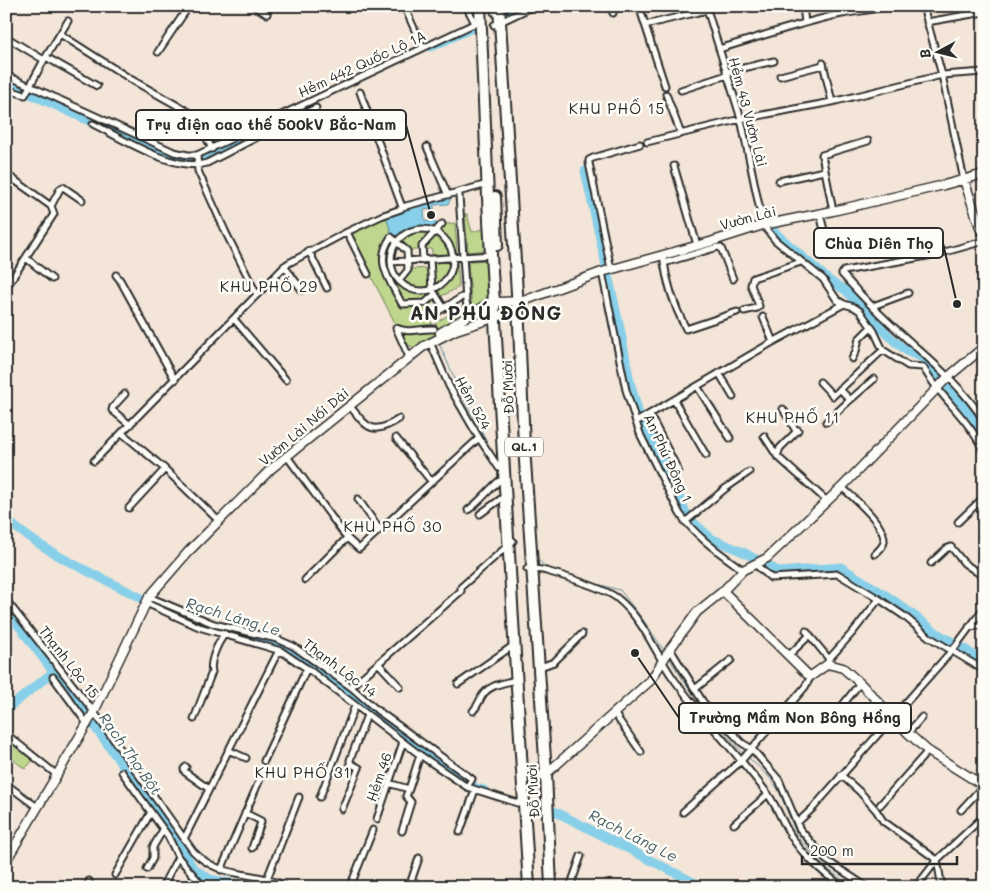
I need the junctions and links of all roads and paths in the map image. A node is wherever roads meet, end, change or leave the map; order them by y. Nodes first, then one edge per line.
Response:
1 (189, 6) edge
2 (254, 6) edge
3 (396, 6) edge
4 (404, 6) edge
5 (466, 6) edge
6 (480, 6) edge
7 (534, 6) edge
8 (610, 6) edge
9 (639, 6) edge
10 (803, 6) edge
11 (841, 6) edge
12 (888, 6) edge
13 (923, 6) edge
14 (497, 8) edge
15 (707, 8) edge
16 (388, 9) dead end
17 (984, 12) edge
18 (613, 13) dead end
19 (267, 14) dead end
20 (843, 14) junction
21 (68, 22) dead end
22 (487, 22) junction
23 (928, 22) junction
24 (805, 23) junction
25 (645, 25) junction
26 (60, 34) junction
27 (6, 37) edge
28 (423, 48) junction
29 (719, 49) junction
30 (158, 52) dead end
31 (45, 58) junction
32 (774, 61) dead end
33 (984, 72) edge
34 (726, 74) junction
35 (942, 75) junction
36 (6, 76) edge
37 (780, 76) dead end
38 (97, 86) dead end
39 (665, 86) dead end
40 (29, 87) junction
41 (6, 88) edge
42 (682, 90) dead end
43 (360, 92) dead end
44 (666, 94) dead end
45 (832, 102) junction
46 (316, 108) dead end
47 (741, 119) junction
48 (93, 124) dead end
49 (681, 134) junction
50 (868, 141) dead end
51 (647, 142) dead end
52 (640, 144) dead end
53 (427, 147) dead end
54 (212, 149) junction
55 (197, 157) junction
56 (197, 166) junction
57 (674, 166) dead end
58 (824, 171) junction
59 (6, 174) edge
60 (984, 174) edge
61 (964, 180) junction
62 (779, 181) dead end
63 (488, 184) junction
64 (447, 193) junction
65 (459, 194) dead end
66 (82, 200) dead end
67 (51, 206) junction
68 (402, 206) junction
69 (833, 211) junction
70 (454, 214) dead end
71 (461, 214) junction
72 (820, 214) junction
73 (442, 224) dead end
74 (763, 225) junction
75 (347, 232) junction
76 (436, 232) junction
77 (984, 240) edge
78 (397, 242) junction
79 (697, 245) junction
80 (839, 246) dead end
81 (309, 251) junction
82 (492, 255) junction
83 (664, 255) junction
84 (453, 257) junction
85 (464, 257) junction
86 (26, 258) junction
87 (423, 259) junction
88 (430, 259) junction
89 (407, 260) junction
90 (391, 262) junction
91 (801, 262) junction
92 (664, 263) junction
93 (284, 266) junction
94 (607, 270) junction
95 (368, 274) dead end
96 (116, 275) dead end
97 (52, 279) dead end
98 (732, 279) dead end
99 (399, 280) junction
100 (6, 288) edge
101 (328, 288) dead end
102 (302, 290) dead end
103 (908, 293) dead end
104 (435, 294) junction
105 (257, 295) junction
106 (466, 297) junction
107 (844, 304) junction
108 (508, 306) junction
109 (872, 306) junction
110 (444, 308) junction
111 (744, 311) dead end
112 (737, 312) dead end
113 (434, 314) dead end
114 (469, 314) junction
115 (763, 317) dead end
116 (234, 319) junction
117 (872, 327) junction
118 (434, 329) dead end
119 (432, 341) junction
120 (773, 342) junction
121 (984, 347) edge
122 (883, 350) junction
123 (409, 357) junction
124 (852, 360) dead end
125 (719, 373) junction
126 (946, 378) junction
127 (874, 379) dead end
128 (175, 380) junction
129 (286, 380) dead end
130 (820, 382) dead end
131 (696, 386) junction
132 (938, 387) junction
133 (840, 389) junction
134 (125, 394) dead end
135 (733, 397) dead end
136 (674, 400) junction
137 (850, 400) junction
138 (349, 406) junction
139 (783, 409) dead end
140 (649, 416) junction
141 (399, 419) dead end
142 (638, 421) junction
143 (984, 421) edge
144 (826, 422) dead end
145 (130, 425) junction
146 (122, 433) junction
147 (764, 436) dead end
148 (396, 438) dead end
149 (479, 438) junction
150 (730, 438) dead end
151 (984, 452) edge
152 (286, 455) junction
153 (706, 455) dead end
154 (777, 456) junction
155 (94, 461) dead end
156 (166, 469) junction
157 (503, 470) junction
158 (678, 470) dead end
159 (749, 472) dead end
160 (431, 481) junction
161 (504, 481) junction
162 (842, 487) junction
163 (505, 496) junction
164 (984, 497) edge
165 (358, 499) dead end
166 (827, 501) junction
167 (130, 508) dead end
168 (468, 510) dead end
169 (480, 514) dead end
170 (219, 521) junction
171 (687, 521) junction
172 (958, 522) dead end
173 (380, 530) junction
174 (347, 538) junction
175 (511, 543) junction
176 (875, 554) dead end
177 (759, 562) junction
178 (931, 563) dead end
179 (530, 569) junction
180 (743, 570) junction
181 (984, 577) edge
182 (305, 580) dead end
183 (723, 591) junction
184 (879, 599) junction
185 (6, 600) edge
186 (147, 601) junction
187 (984, 608) edge
188 (984, 626) edge
189 (970, 627) junction
190 (806, 630) dead end
191 (225, 634) junction
192 (582, 634) dead end
193 (810, 635) junction
194 (514, 645) junction
195 (954, 648) junction
196 (281, 651) junction
197 (666, 654) junction
198 (788, 655) junction
199 (731, 660) dead end
200 (828, 662) junction
201 (378, 663) junction
202 (318, 664) junction
203 (539, 667) junction
204 (310, 670) junction
205 (984, 670) edge
206 (811, 676) junction
207 (53, 677) dead end
208 (516, 680) junction
209 (860, 683) junction
210 (458, 684) dead end
211 (351, 687) junction
212 (400, 687) dead end
213 (695, 689) junction
214 (355, 706) junction
215 (472, 711) dead end
216 (838, 711) dead end
217 (614, 713) junction
218 (367, 715) junction
219 (893, 716) junction
220 (922, 717) dead end
221 (194, 718) dead end
222 (90, 720) junction
223 (908, 733) junction
224 (6, 734) edge
225 (403, 742) junction
226 (228, 750) junction
227 (751, 750) junction
228 (928, 751) junction
229 (641, 752) dead end
230 (420, 755) junction
231 (246, 758) dead end
232 (264, 761) dead end
233 (742, 761) junction
234 (186, 767) dead end
235 (135, 770) junction
236 (122, 772) dead end
237 (262, 772) dead end
238 (57, 775) junction
239 (543, 775) junction
240 (841, 775) junction
241 (126, 778) junction
242 (388, 783) junction
243 (6, 784) edge
244 (984, 786) edge
245 (467, 787) junction
246 (209, 789) junction
247 (409, 789) junction
248 (475, 790) junction
249 (768, 794) junction
250 (153, 796) junction
251 (299, 797) dead end
252 (320, 797) dead end
253 (144, 803) junction
254 (524, 805) junction
255 (880, 805) dead end
256 (38, 807) junction
257 (342, 810) dead end
258 (961, 810) dead end
259 (151, 812) junction
260 (683, 812) dead end
261 (245, 814) junction
262 (984, 816) edge
263 (377, 819) dead end
264 (797, 823) junction
265 (734, 824) dead end
266 (163, 830) junction
267 (373, 830) dead end
268 (402, 831) dead end
269 (460, 832) dead end
270 (184, 840) junction
271 (6, 842) edge
272 (14, 848) junction
273 (252, 848) dead end
274 (582, 856) dead end
275 (178, 857) junction
276 (419, 858) dead end
277 (937, 860) junction
278 (6, 861) edge
279 (147, 869) dead end
280 (221, 870) junction
281 (115, 876) dead end
282 (267, 879) junction
283 (201, 885) edge
284 (162, 887) edge
285 (209, 887) edge
286 (287, 887) edge
287 (350, 887) edge
288 (409, 887) edge
289 (529, 887) edge
290 (534, 887) edge
291 (546, 887) edge
292 (551, 887) edge
293 (570, 887) edge
294 (842, 887) edge
295 (866, 887) edge
296 (916, 887) edge
297 (940, 887) edge

1 - 30 street
2 - 19 street
3 - 16 street
4 - 28 street
5 - 22 street
6 - 22 highway, Đỗ Mười / QL.1
7 - 22 street, Hẻm 442 Quốc Lộ 1A
8 - 18 street
9 - 25 street
10 - 24 street
11 - 20 street
12 - 20 street
13 - 23 street
14 - 22 highway, Đỗ Mười / QL.1
14 - 22 highway, Đỗ Mười / QL.1
15 - 25 street
15 - 29 street, Hẻm 43 Vườn Lài
17 - 23 street
20 - 24 street
21 - 26 street
22 - 28 street, Hẻm 442 Quốc Lộ 1A
22 - 63 highway, Đỗ Mười / QL.1
22 - 108 highway, Đỗ Mười / QL.1
22 - 108 highway, Đỗ Mười / QL.1
23 - 35 street
24 - 29 street
25 - 39 street
26 - 31 street
26 - 54 street
27 - 31 street
28 - 54 street, Hẻm 442 Quốc Lộ 1A
29 - 34 street, Hẻm 43 Vườn Lài
31 - 38 street
31 - 40 street
32 - 34 street
33 - 35 street
34 - 42 street
34 - 47 street, Hẻm 43 Vườn Lài
35 - 45 street
35 - 61 street
36 - 40 street
37 - 45 street
40 - 41 street
40 - 55 street
43 - 68 street
44 - 49 street
45 - 47 street
46 - 56 street
47 - 49 street
47 - 74 street, Hẻm 43 Vườn Lài
48 - 56 street
49 - 51 street
50 - 58 street
52 - 94 street, An Phú Đông 1
53 - 64 street
54 - 55 street, Hẻm 442 Quốc Lộ 1A
55 - 56 street
56 - 105 street
57 - 79 street
58 - 62 street
58 - 69 street
59 - 67 street
60 - 61 street, Vườn Lài
61 - 69 street, Vườn Lài
61 - 77 street
63 - 64 street
63 - 82 highway, Đỗ Mười / QL.1
64 - 68 street
65 - 71 street
66 - 67 street
67 - 86 street
68 - 75 street
69 - 72 street, Vườn Lài
70 - 71 street
71 - 85 street
72 - 74 street, Vườn Lài
72 - 80 street
73 - 76 street
74 - 79 street, Vườn Lài
74 - 91 street
75 - 81 street
75 - 95 street
76 - 78 street
76 - 84 street
76 - 87 street
77 - 109 street
78 - 89 street
78 - 90 street
78 - 104 street
79 - 83 street, Vườn Lài
81 - 93 street
81 - 101 street
82 - 85 street
82 - 108 highway, Đỗ Mười / QL.1
83 - 92 street
83 - 94 street, Vườn Lài
84 - 85 street
84 - 88 street
84 - 104 street
85 - 106 street
86 - 97 street
86 - 100 street
87 - 88 street
87 - 89 street
88 - 104 street
89 - 90 street
89 - 99 street
90 - 99 street
91 - 107 street
91 - 111 street
92 - 98 street
92 - 112 street
93 - 102 street
93 - 105 street
94 - 108 street, Vườn Lài
94 - 142 street, An Phú Đông 1
96 - 128 street
99 - 104 street
103 - 109 street
104 - 110 street
105 - 116 street
106 - 110 street
106 - 114 street
107 - 117 street
107 - 120 street
108 - 114 street, Vườn Lài
108 - 119 street, Vườn Lài Nối Dài
108 - 157 highway, Đỗ Mười / QL.1
108 - 175 highway, Đỗ Mười / QL.1
108 - 179 highway, Đỗ Mười / QL.1
109 - 126 street
110 - 113 street
114 - 119 street, Vườn Lài
115 - 120 street
116 - 128 street
116 - 129 street
117 - 122 street
117 - 124 street
118 - 123 street
119 - 123 street, Vườn Lài Nối Dài
119 - 149 street, Hẻm 524
120 - 125 street
121 - 126 street
122 - 132 street
122 - 133 street
123 - 138 street, Vườn Lài Nối Dài
125 - 131 street
125 - 135 street
126 - 132 street
126 - 143 street
127 - 137 street
128 - 145 street
130 - 133 street
131 - 136 street
131 - 150 street
132 - 151 street
132 - 162 street
133 - 137 street
134 - 145 street
136 - 140 street
136 - 153 street
137 - 144 street
138 - 141 street
138 - 152 street, Vườn Lài Nối Dài
139 - 154 street
140 - 142 street
140 - 158 street
142 - 171 street, An Phú Đông 1
145 - 146 street
146 - 155 street
146 - 156 street
147 - 154 street
148 - 160 street
149 - 157 street, Hẻm 524
149 - 160 street
152 - 170 street, Vườn Lài Nối Dài
152 - 174 street
154 - 166 street
156 - 167 street
156 - 170 street
157 - 161 highway, Đỗ Mười / QL.1
159 - 171 street
160 - 173 street
161 - 163 highway, Đỗ Mười / QL.1
161 - 168 street
162 - 166 street
162 - 176 street
163 - 169 street
163 - 175 highway, Đỗ Mười / QL.1
164 - 172 street
165 - 173 street
166 - 177 street
170 - 186 street, Vườn Lài Nối Dài
171 - 180 street, An Phú Đông 1
173 - 174 street
174 - 182 street
175 - 194 highway, Đỗ Mười / QL.1
175 - 201 street
175 - 290 highway, Đỗ Mười / QL.1
177 - 180 street
177 - 184 street
178 - 181 street
179 - 197 street
179 - 203 highway, Đỗ Mười / QL.1
179 - 239 highway, Đỗ Mười / QL.1
180 - 183 street
183 - 197 street
183 - 198 street
184 - 195 street
184 - 200 street
185 - 222 street, Thạnh Lộc 15
186 - 191 street, Thạnh Lộc 14
186 - 202 street, Thạnh Lộc 14
186 - 222 street, Vườn Lài Nối Dài
187 - 189 street
188 - 189 street
189 - 195 street
190 - 193 street
191 - 196 street, Thạnh Lộc 14
191 - 221 street
192 - 203 street
193 - 198 street
193 - 200 street
194 - 208 highway, Đỗ Mười / QL.1
194 - 210 street
195 - 205 street
195 - 219 street
196 - 204 street, Thạnh Lộc 14
196 - 226 street, Thạnh Lộc 14
197 - 213 street
197 - 217 street
197 - 233 street
198 - 206 street
199 - 213 street
200 - 206 street
200 - 209 street
201 - 211 street
201 - 212 street
202 - 204 street
202 - 211 street, Thạnh Lộc 14
203 - 239 highway, Đỗ Mười / QL.1
204 - 214 street, Thạnh Lộc 14
204 - 232 street
206 - 227 street
207 - 222 street, Thạnh Lộc 15
208 - 215 street
208 - 254 highway, Đỗ Mười / QL.1
209 - 216 street
209 - 219 street
211 - 245 street, Thạnh Lộc 14
213 - 227 street
214 - 218 street, Thạnh Lộc 14
214 - 252 street
217 - 229 street
217 - 239 street
218 - 225 street, Thạnh Lộc 14
218 - 257 street
219 - 223 street
219 - 240 street
220 - 223 street
222 - 235 street, Thạnh Lộc 15
222 - 238 street, Vườn Lài Nối Dài
223 - 228 street
224 - 238 street
225 - 230 street, Thạnh Lộc 14
225 - 242 street, Hẻm 46
226 - 231 street
226 - 246 street, Thạnh Lộc 14
227 - 233 street
227 - 264 street
228 - 244 street
228 - 255 street
230 - 245 street, Thạnh Lộc 14
230 - 247 street
233 - 249 street
233 - 260 street
234 - 246 street
235 - 241 street
235 - 250 street, Thạnh Lộc 15
236 - 241 street
237 - 261 street
238 - 256 street, Vườn Lài Nối Dài
239 - 291 highway, Đỗ Mười / QL.1
239 - 292 highway, Đỗ Mười / QL.1
240 - 264 street
240 - 277 street
241 - 253 street
242 - 247 street
242 - 263 street, Hẻm 46
243 - 256 street
244 - 258 street
245 - 248 street, Thạnh Lộc 14
246 - 270 street, Thạnh Lộc 14
247 - 268 street
248 - 254 street, Thạnh Lộc 14
248 - 269 street
249 - 265 street
249 - 294 street
250 - 253 street
250 - 270 street, Thạnh Lộc 15
251 - 282 street
253 - 259 street
254 - 289 highway, Đỗ Mười / QL.1
256 - 272 street, Vườn Lài Nối Dài
259 - 266 street
259 - 281 street
261 - 273 street
261 - 280 street
262 - 277 street
264 - 295 street
266 - 275 street
266 - 279 street
267 - 287 street
270 - 280 street, Thạnh Lộc 15
271 - 272 street
272 - 278 street, Vườn Lài Nối Dài
274 - 293 street
275 - 283 street
275 - 284 street
276 - 288 street
277 - 296 street
277 - 297 street
280 - 282 street, Thạnh Lộc 15
282 - 286 street, Thạnh Lộc 15
283 - 285 street

